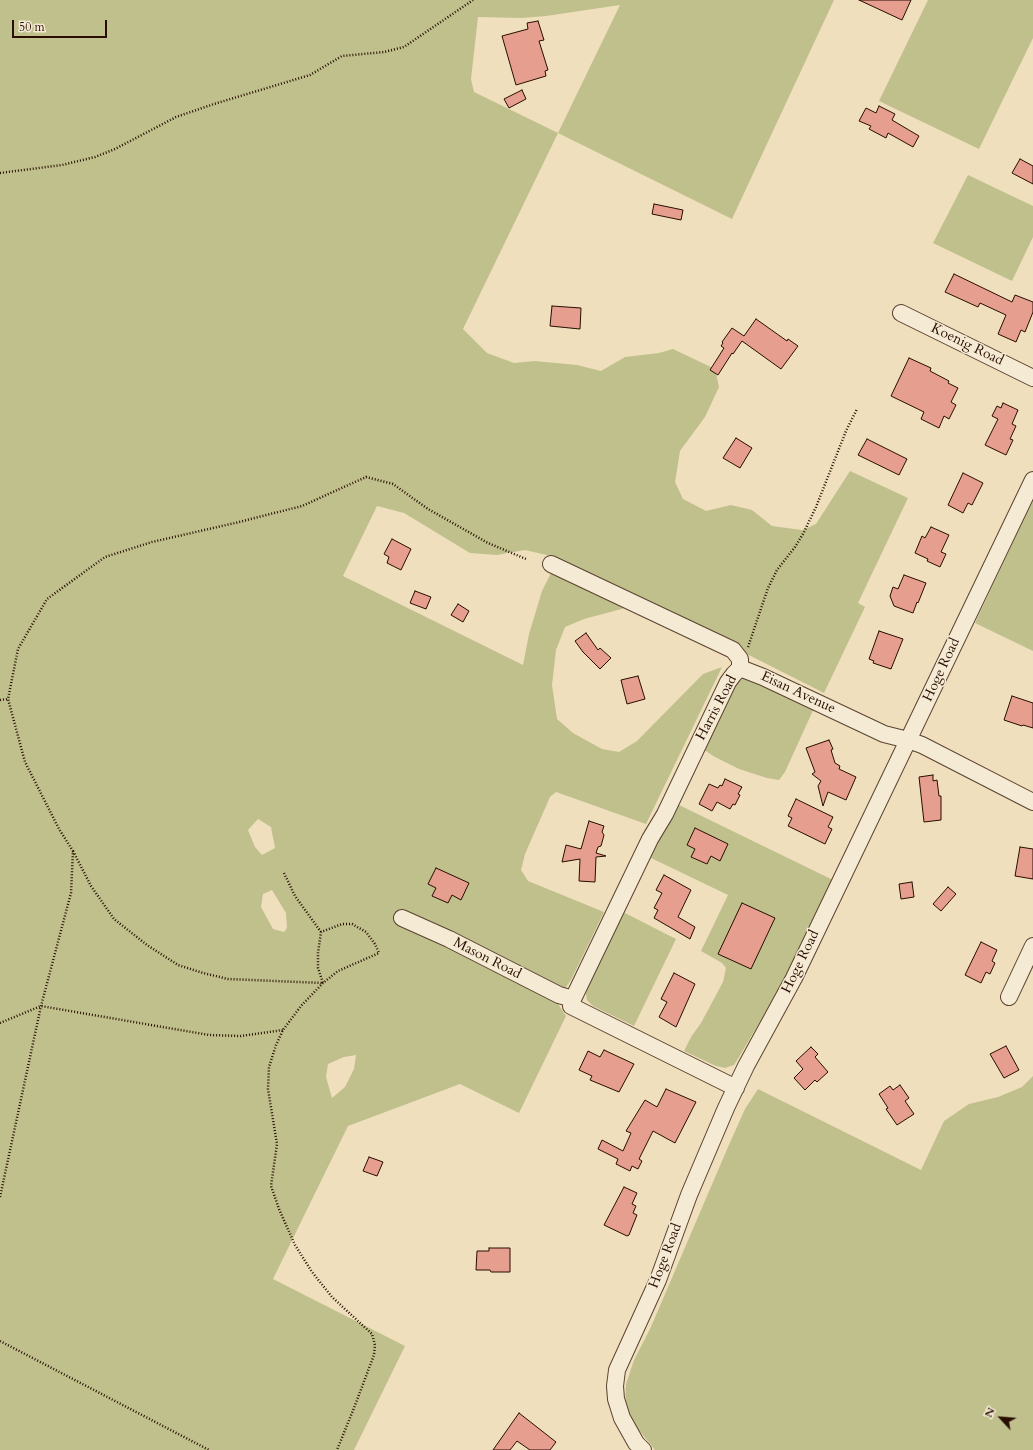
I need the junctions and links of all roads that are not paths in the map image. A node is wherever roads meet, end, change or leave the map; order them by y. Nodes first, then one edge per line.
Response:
1 (901, 313) dead end
2 (1033, 378) edge
3 (1033, 480) edge
4 (551, 564) dead end
5 (740, 668) junction
6 (908, 740) junction
7 (1033, 802) edge
8 (402, 918) dead end
9 (1033, 946) edge
10 (1009, 997) dead end
11 (572, 1002) junction
12 (736, 1088) junction
13 (643, 1450) edge

1 - 2 street, Koenig Road
3 - 6 street, Hoge Road
4 - 5 street
5 - 6 street, Eisan Avenue
5 - 11 street, Harris Road
6 - 7 street, Eisan Avenue
6 - 12 street, Hoge Road
8 - 11 street, Mason Road
9 - 10 street
11 - 12 street, Mason Road
12 - 13 street, Hoge Road

